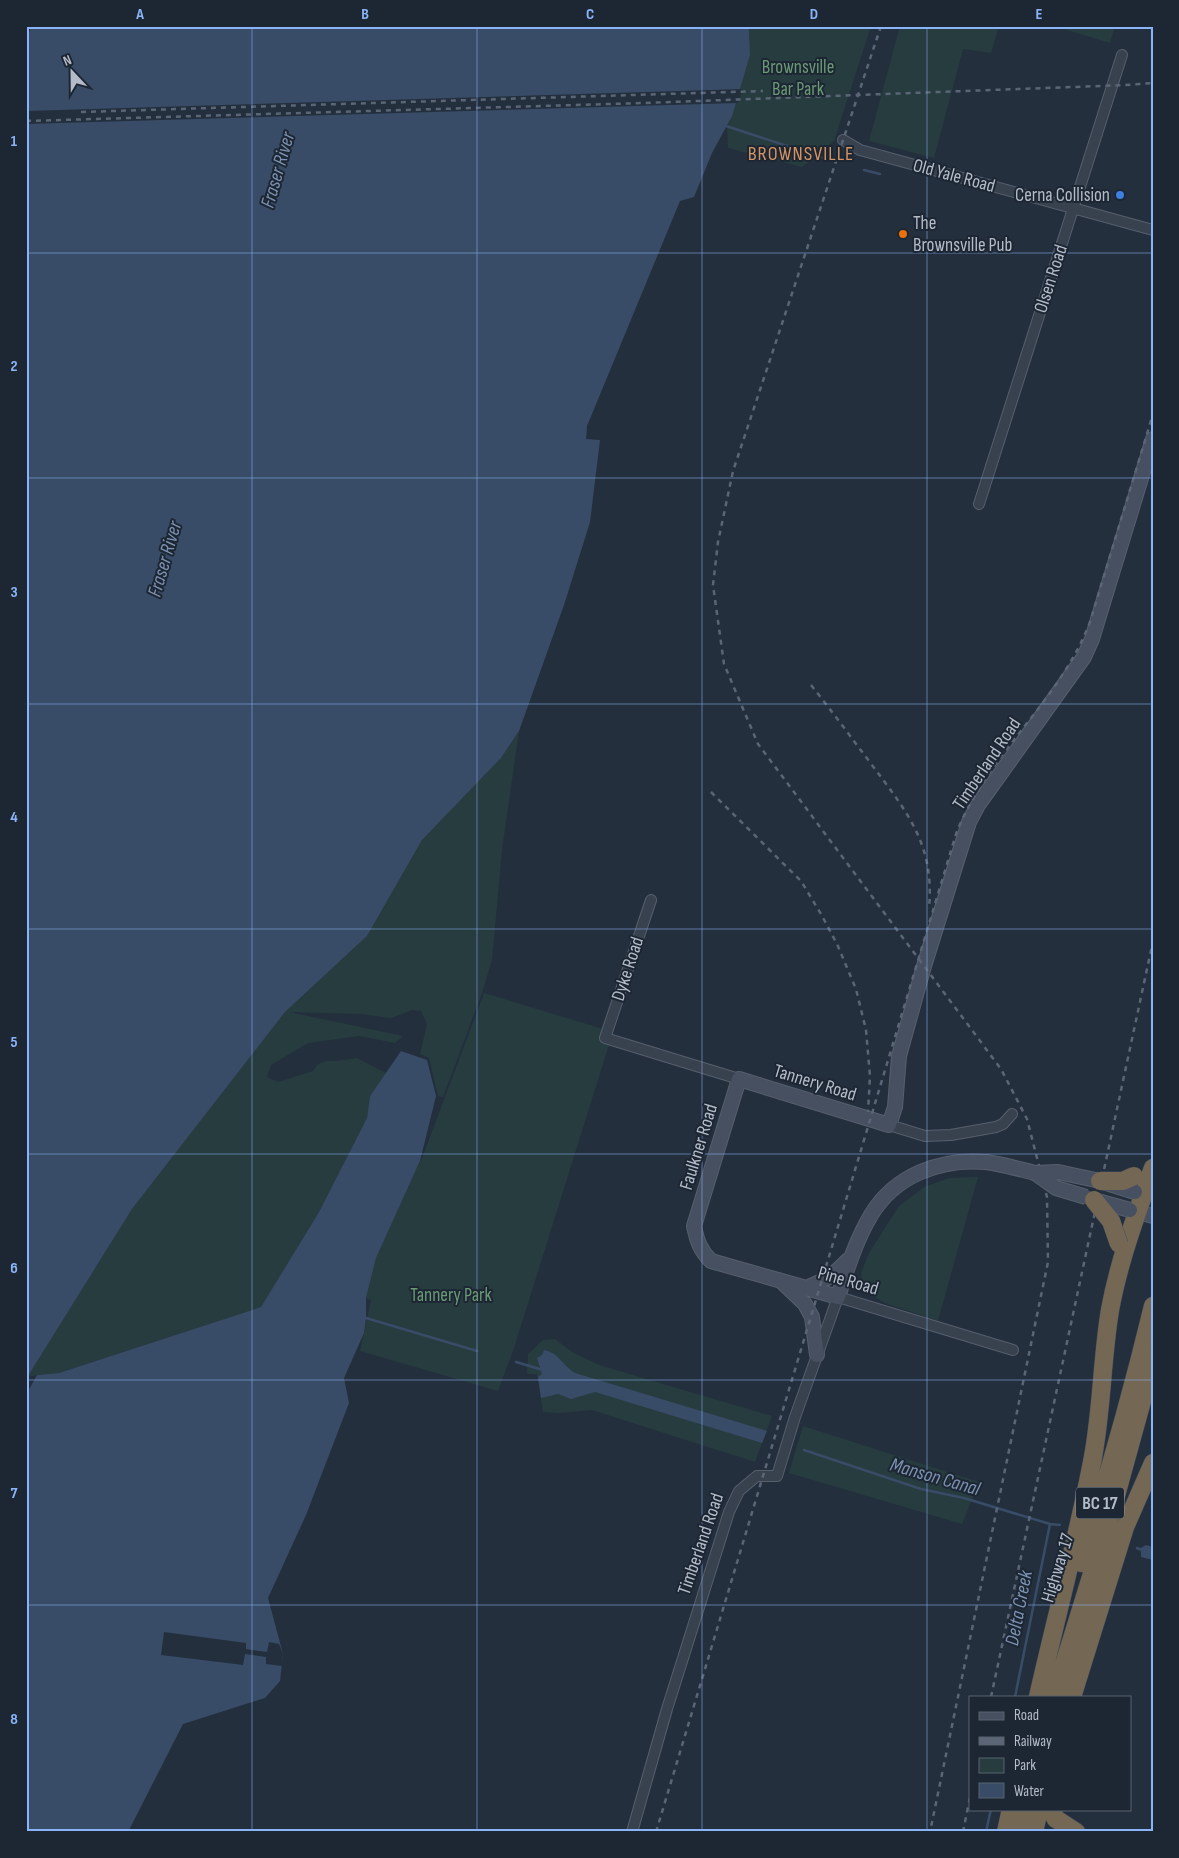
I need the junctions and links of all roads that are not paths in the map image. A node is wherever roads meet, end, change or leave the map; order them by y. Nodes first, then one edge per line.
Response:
1 (1122, 55) dead end
2 (843, 140) dead end
3 (1074, 209) junction
4 (1153, 230) edge
5 (1153, 439) edge
6 (979, 504) dead end
7 (651, 900) dead end
8 (605, 1038) joint
9 (739, 1079) junction
10 (1012, 1114) dead end
11 (889, 1125) junction
12 (1153, 1158) edge
13 (1147, 1170) edge
14 (1035, 1173) junction
15 (1100, 1181) junction
16 (1144, 1195) edge
17 (1094, 1200) junction
18 (1140, 1213) edge
19 (694, 1226) joint
20 (852, 1254) junction
21 (1122, 1263) junction
22 (782, 1282) junction
23 (806, 1288) junction
24 (838, 1297) junction
25 (1153, 1306) edge
26 (1013, 1350) dead end
27 (817, 1355) junction
28 (1153, 1361) edge
29 (1153, 1463) edge
30 (1039, 1696) edge
31 (1039, 1696) edge
32 (1054, 1696) edge
33 (1072, 1696) edge
34 (1011, 1810) edge
35 (1024, 1810) edge
36 (1039, 1810) edge
37 (1051, 1810) edge
38 (632, 1832) edge
39 (1006, 1832) edge
40 (1019, 1832) edge
41 (1034, 1832) edge
42 (1076, 1832) edge

1 - 3 street, Olsen Road
2 - 3 street, Old Yale Road
3 - 4 street, Old Yale Road
3 - 6 street, Olsen Road
5 - 11 street, Timberland Road
7 - 8 street, Dyke Road
8 - 9 street, Tannery Road
9 - 11 street, Tannery Road
9 - 19 street, Faulkner Road
10 - 11 street, Tannery Road
12 - 13 highway
13 - 15 highway, bridge
13 - 16 highway
14 - 15 street, bridge
14 - 17 street, bridge
14 - 20 street
15 - 16 street, bridge
16 - 18 highway
17 - 18 street, bridge
17 - 21 highway, bridge
18 - 21 highway
19 - 22 street, Pine Road
20 - 23 street
20 - 24 street
21 - 30 highway
22 - 23 street, Pine Road
22 - 27 street
23 - 24 street, Pine Road
24 - 26 street, Pine Road
24 - 27 street, Timberland Road
25 - 31 highway, Highway 17 / BC 17
27 - 38 street, Timberland Road
28 - 32 highway, Highway 17 / BC 17
29 - 33 highway
34 - 39 highway
35 - 40 highway
36 - 41 highway
37 - 42 highway

